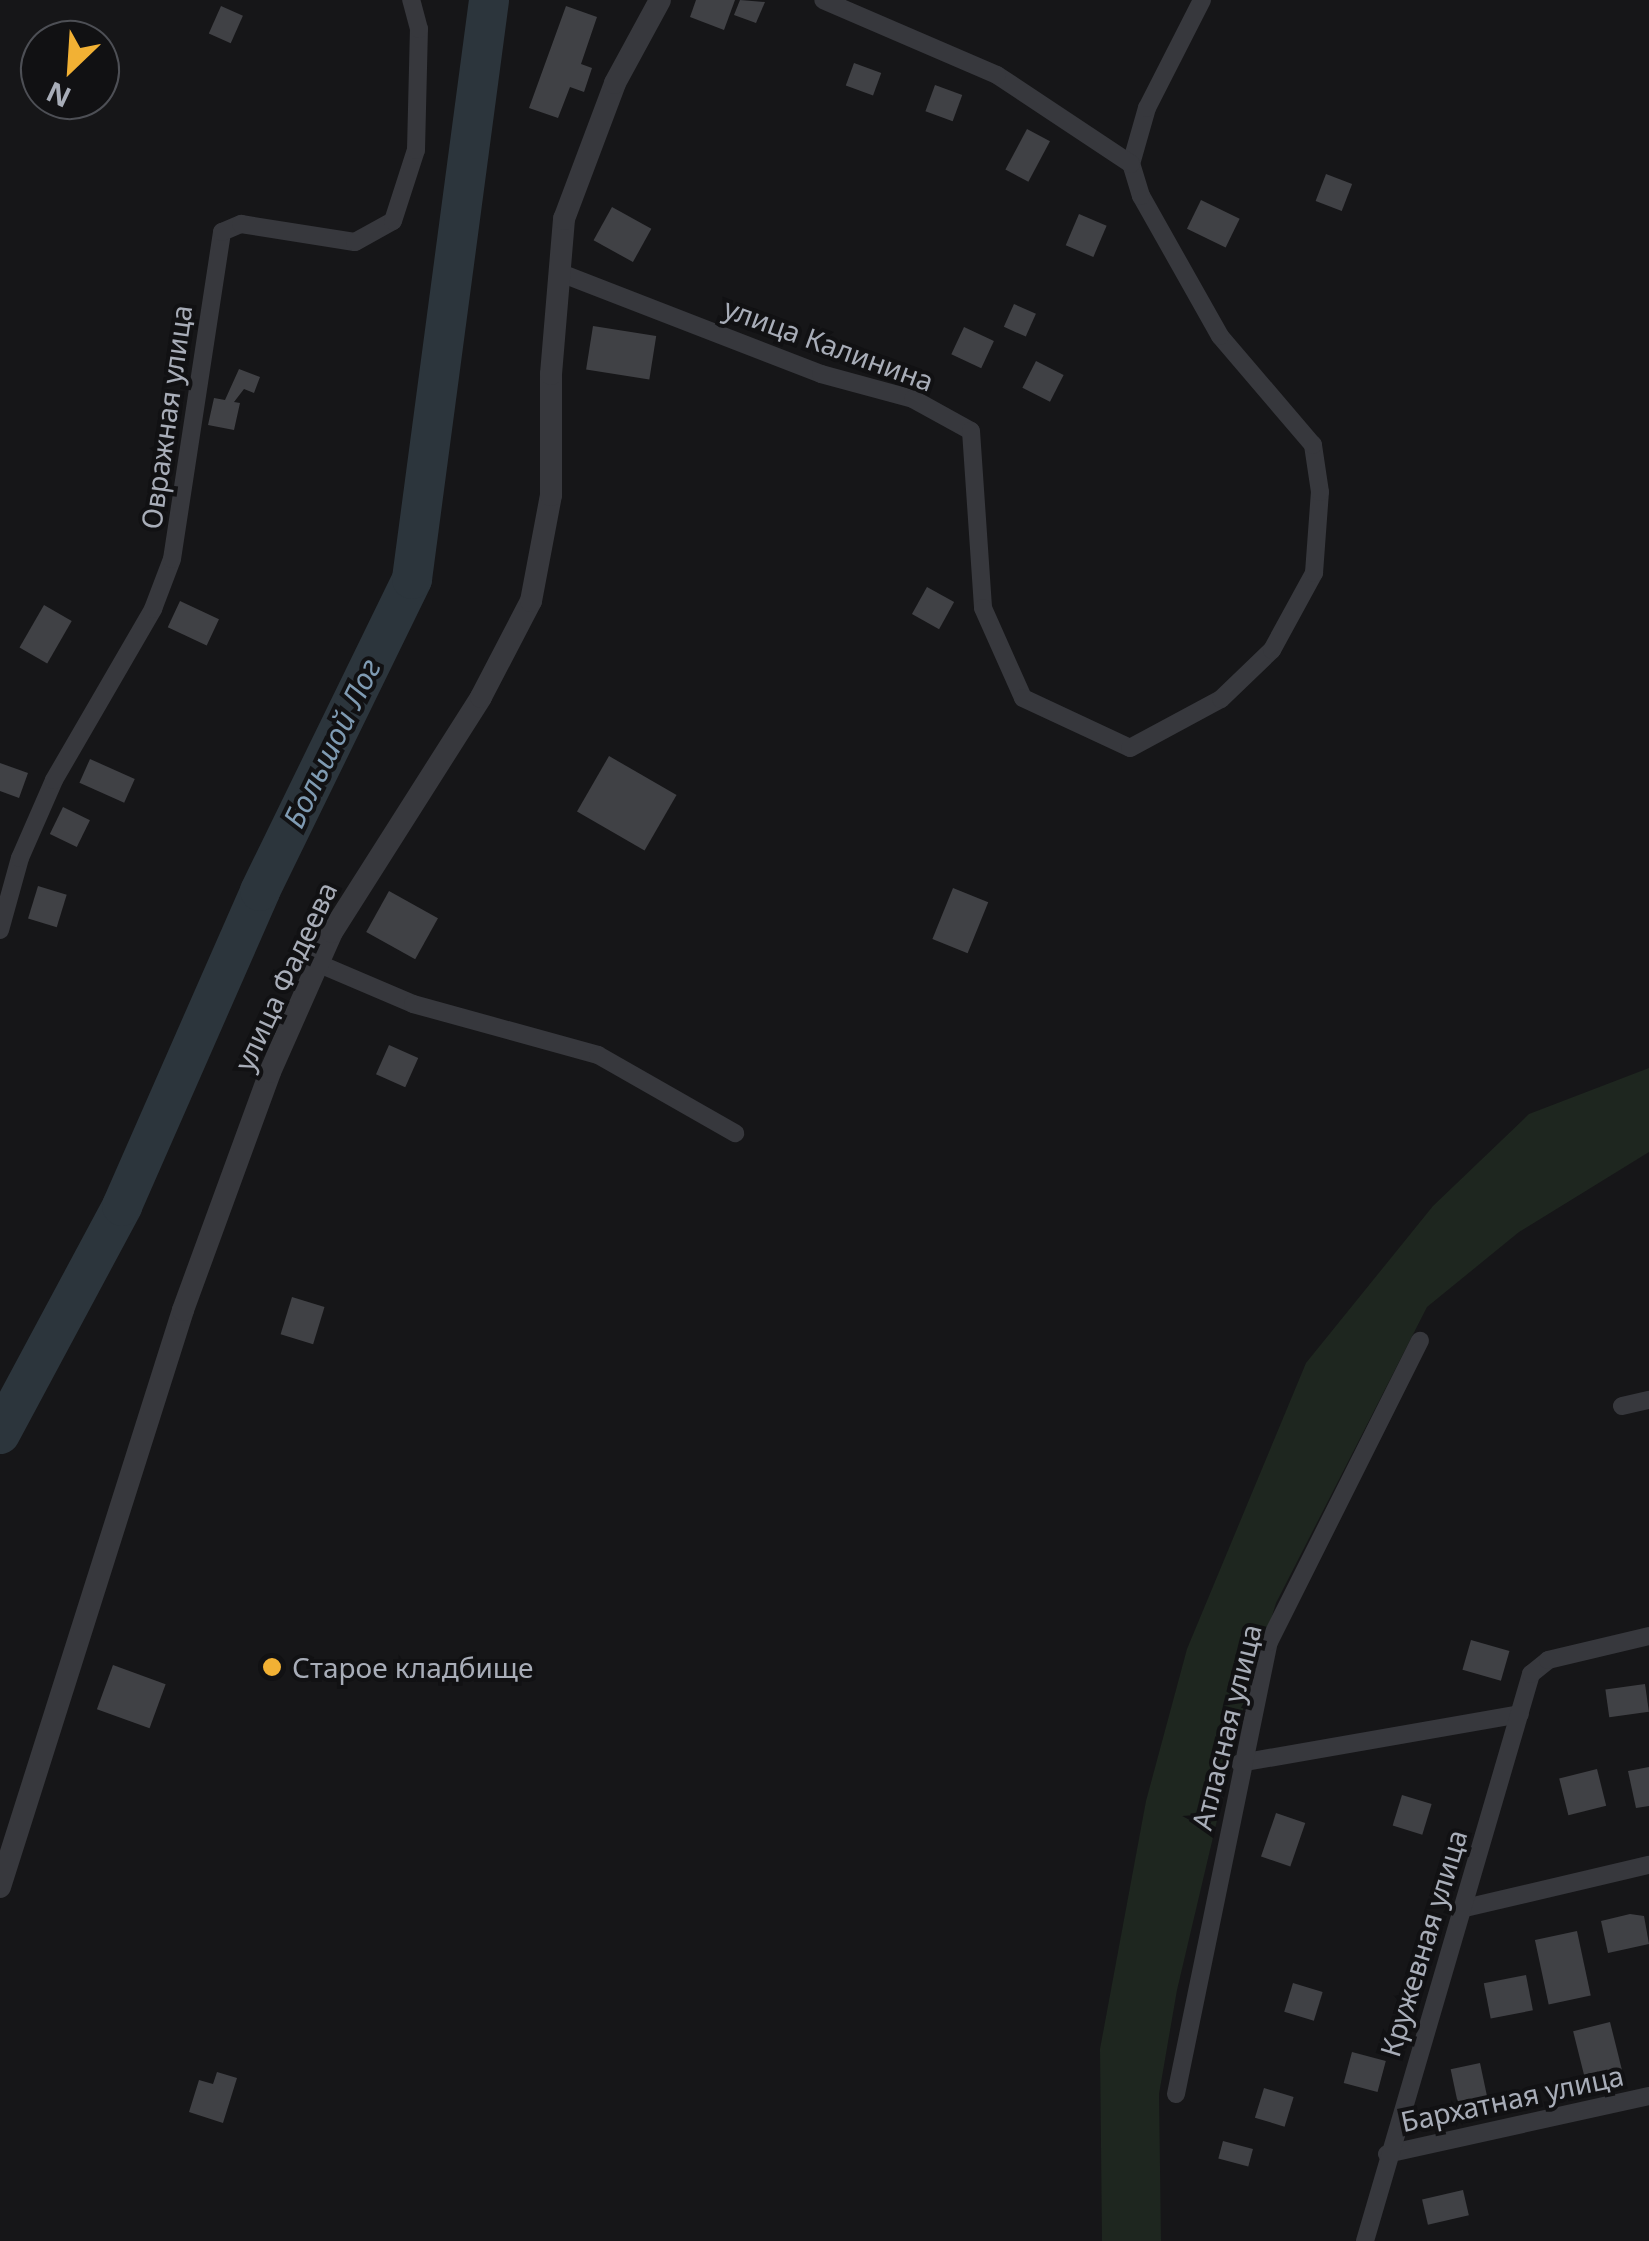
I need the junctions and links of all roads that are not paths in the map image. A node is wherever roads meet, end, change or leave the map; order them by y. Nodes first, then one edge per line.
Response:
1 (411, 0) edge
2 (660, 0) edge
3 (823, 0) edge
4 (1202, 0) edge
5 (1132, 164) junction
6 (558, 272) junction
7 (0, 930) edge
8 (318, 963) junction
9 (736, 1133) dead end
10 (1420, 1340) dead end
11 (1649, 1400) edge
12 (1622, 1406) dead end
13 (1649, 1636) edge
14 (1520, 1714) junction
15 (1240, 1763) junction
16 (1649, 1864) edge
17 (0, 1887) edge
18 (1465, 1908) junction
19 (1176, 2094) dead end
20 (1649, 2096) edge
21 (1387, 2154) junction
22 (1365, 2241) edge

1 - 7 street, Овражная улица
2 - 6 street, улица Фадеева
3 - 5 street
4 - 5 street
5 - 6 street, улица Калинина
6 - 8 street, улица Фадеева
8 - 9 street
8 - 17 street, улица Фадеева
10 - 15 street, Атласная улица
11 - 12 street
13 - 14 street, Кружевная улица
14 - 15 street
14 - 18 street, Кружевная улица
15 - 19 street, Атласная улица
16 - 18 street
18 - 21 street, Кружевная улица
20 - 21 street, Бархатная улица
21 - 22 street, Кружевная улица

